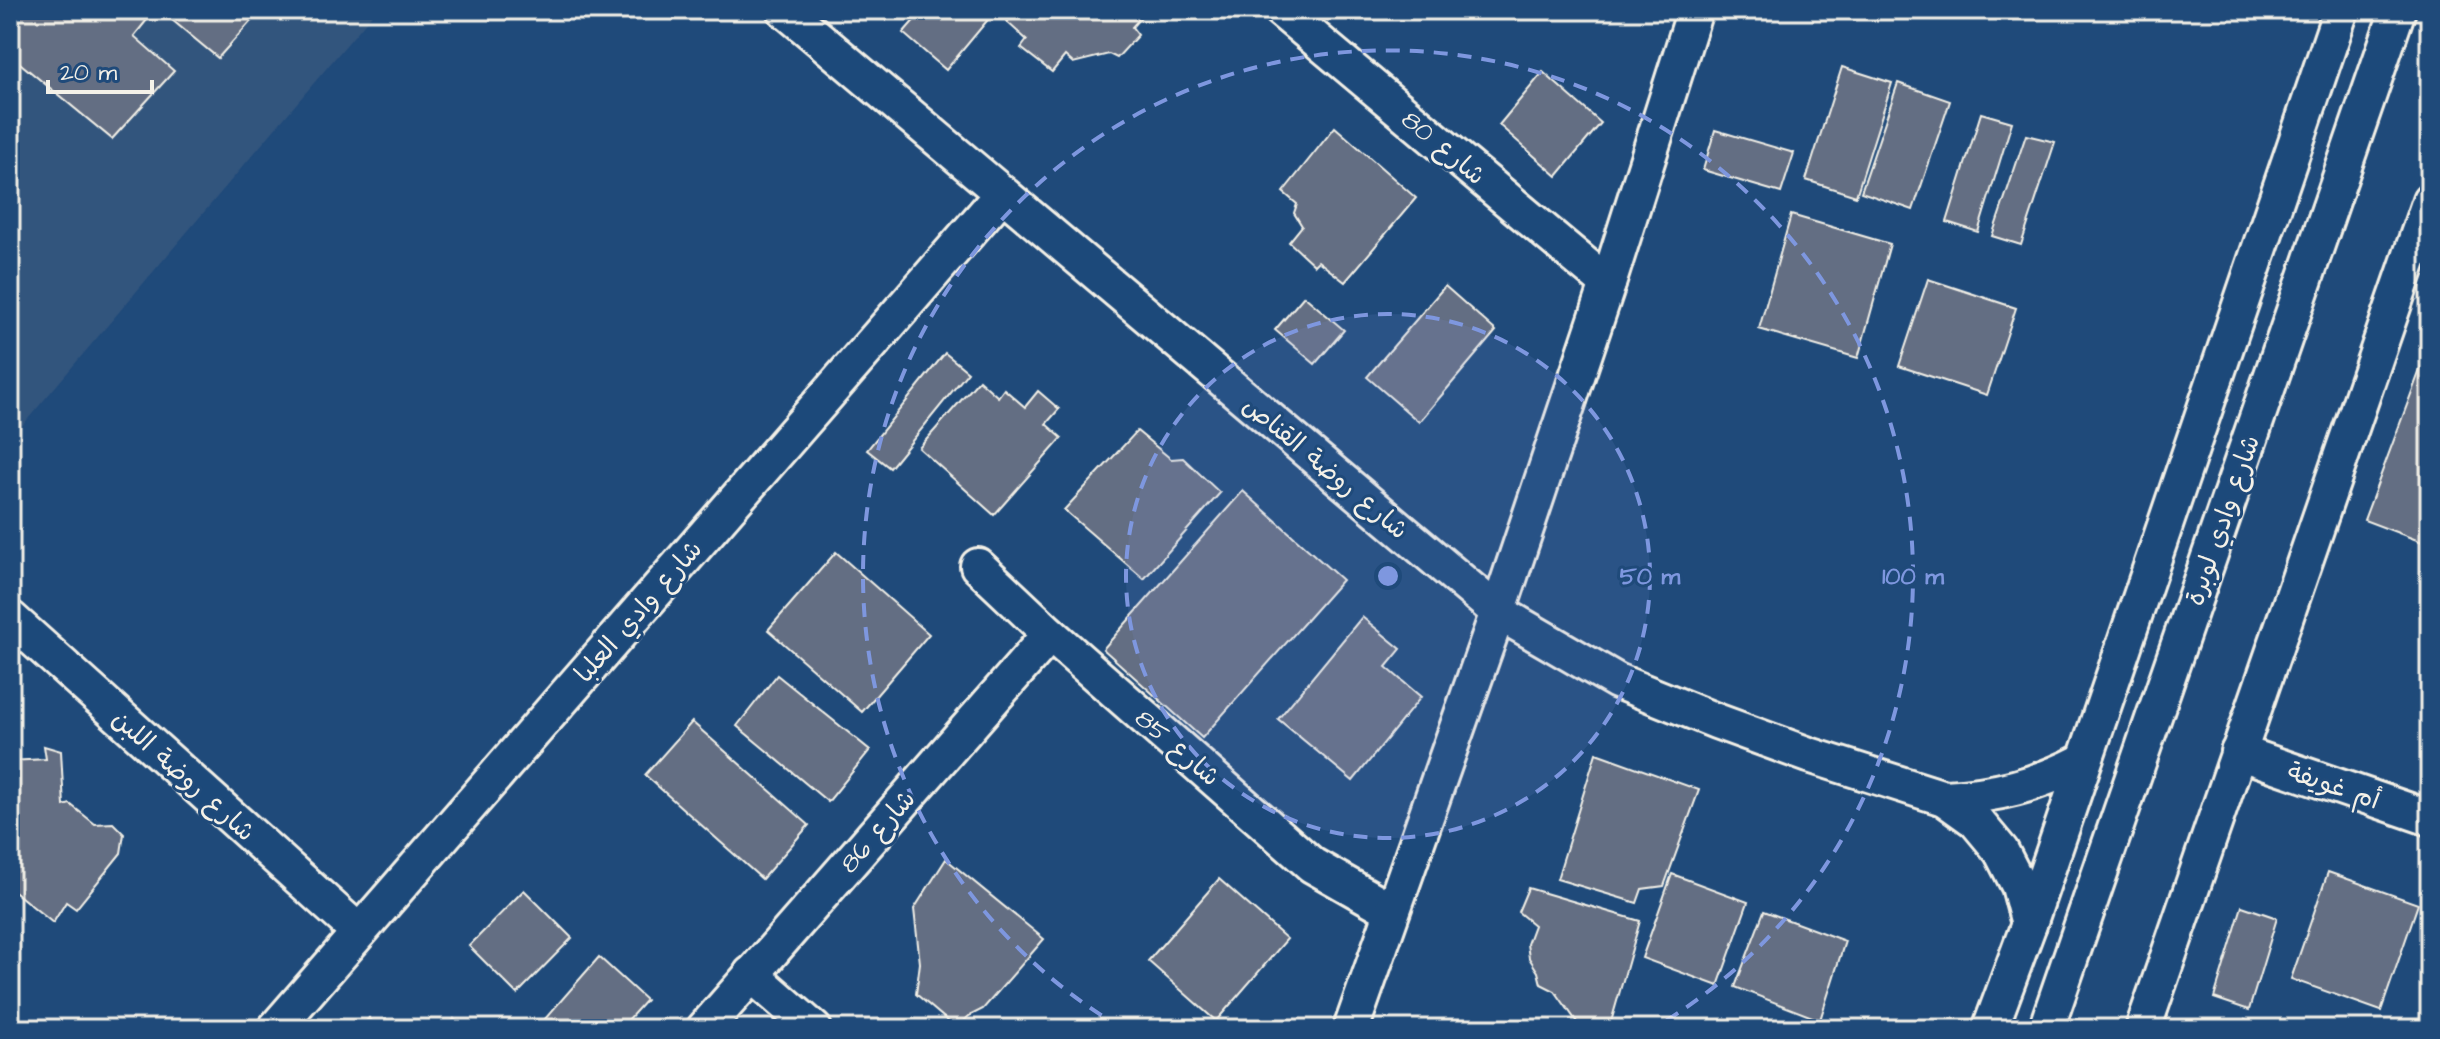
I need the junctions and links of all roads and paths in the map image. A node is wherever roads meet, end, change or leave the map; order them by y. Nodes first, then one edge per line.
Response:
1 (785, 10) edge
2 (1281, 10) edge
3 (1695, 10) edge
4 (2341, 10) edge
5 (2398, 10) edge
6 (1002, 194) junction
7 (2430, 200) edge
8 (1608, 284) junction
9 (978, 566) dead end
10 (1498, 612) junction
11 (10, 618) edge
12 (1050, 634) junction
13 (2238, 752) junction
14 (2083, 761) junction
15 (1944, 798) junction
16 (2430, 818) edge
17 (1391, 910) junction
18 (2029, 924) junction
19 (359, 932) junction
20 (751, 974) junction
21 (275, 1029) edge
22 (704, 1029) edge
23 (814, 1029) edge
24 (1351, 1029) edge
25 (1990, 1029) edge
26 (2046, 1029) edge
27 (2143, 1029) edge

1 - 6 street, شارع روضة القناص
2 - 8 street, شارع 80
3 - 8 street
4 - 14 street, شارع وادي لوبرة
5 - 26 street, شارع وادي لوبرة
6 - 10 street, شارع روضة القناص
6 - 19 street, شارع وادي العلبا
7 - 13 street
8 - 10 street
9 - 12 street, شارع 85
10 - 15 street, شارع روضة القناص
10 - 17 street
11 - 19 street, شارع روضة اللبن
12 - 17 street, شارع 85
12 - 20 street, شارع 86
13 - 16 street, أم غويفة
13 - 27 street
14 - 15 street, شارع روضة القناص
14 - 18 street, شارع وادي لوبرة
15 - 18 street, شارع روضة القناص
17 - 24 street
18 - 25 street, شارع وادي لوبرة
19 - 21 street, شارع وادي العلبا
20 - 22 street, شارع 86
20 - 23 street

